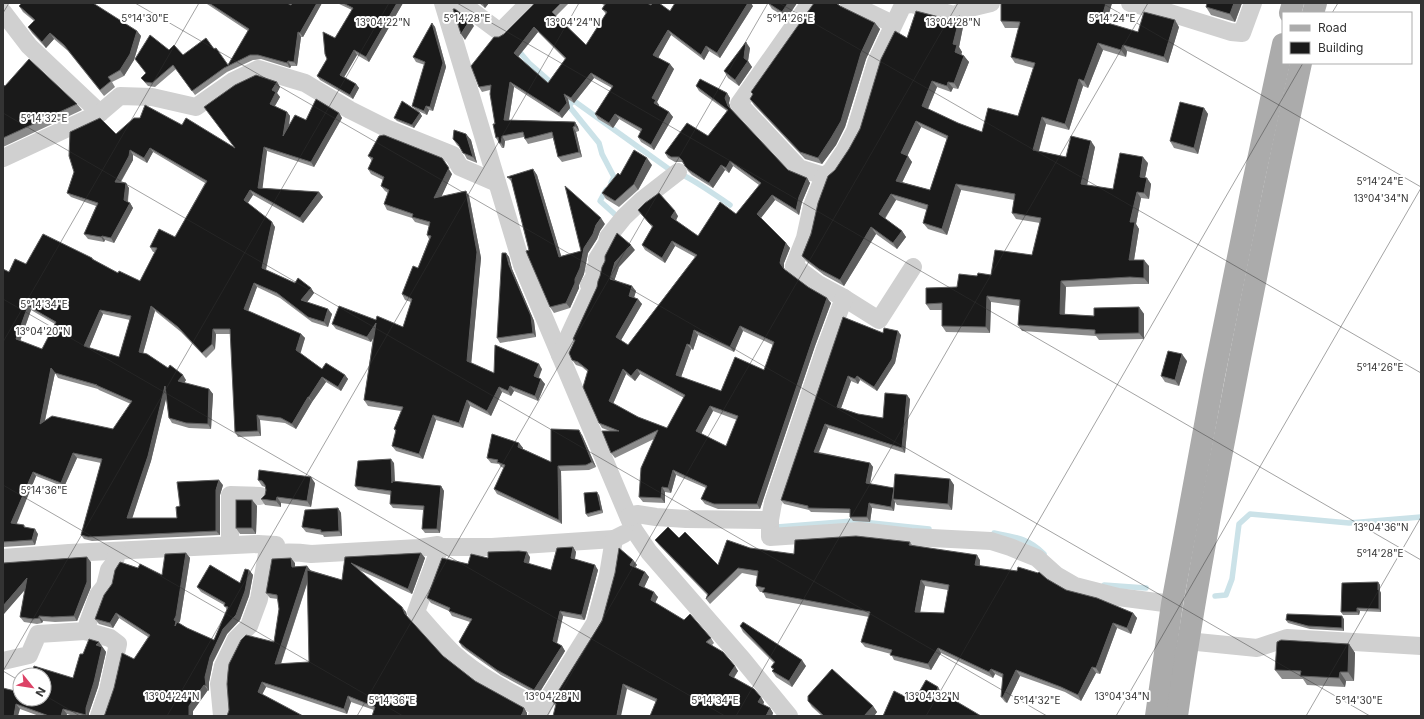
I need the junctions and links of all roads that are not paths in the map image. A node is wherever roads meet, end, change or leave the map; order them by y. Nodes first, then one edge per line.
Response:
1 (443, 3) edge
2 (461, 3) edge
3 (529, 3) edge
4 (810, 3) edge
5 (849, 3) edge
6 (991, 3) edge
7 (1130, 3) edge
8 (1253, 3) edge
9 (970, 6) edge
10 (3, 12) edge
11 (893, 24) junction
12 (1282, 49) edge
13 (1301, 64) edge
14 (100, 113) junction
15 (3, 158) edge
16 (678, 172) dead end
17 (824, 176) junction
18 (498, 183) junction
19 (913, 267) dead end
20 (844, 298) junction
21 (560, 355) junction
22 (260, 496) dead end
23 (631, 523) junction
24 (771, 526) junction
25 (614, 539) junction
26 (230, 545) junction
27 (440, 547) junction
28 (276, 552) junction
29 (117, 554) junction
30 (3, 558) edge
31 (1172, 604) junction
32 (84, 631) junction
33 (1187, 641) junction
34 (1421, 646) edge
35 (3, 661) edge
36 (539, 712) edge
37 (99, 716) edge
38 (222, 716) edge
39 (789, 716) edge
40 (1156, 716) edge
41 (1177, 716) edge

1 - 18 street
2 - 3 street
4 - 17 street
5 - 11 street
6 - 9 street
7 - 8 street
9 - 11 street
10 - 14 street
11 - 17 street
12 - 31 main road
13 - 33 main road
14 - 15 street
14 - 18 street
16 - 21 street
17 - 20 street
18 - 21 street
19 - 20 street
20 - 24 street
21 - 23 street
22 - 26 street
23 - 24 street
23 - 25 street
23 - 39 street
24 - 31 street
25 - 27 street
25 - 36 street
26 - 28 street
26 - 29 street
27 - 28 street
27 - 36 street
28 - 38 street
29 - 30 street
29 - 32 street
31 - 40 main road
32 - 35 street
32 - 37 street
33 - 34 street
33 - 41 main road

